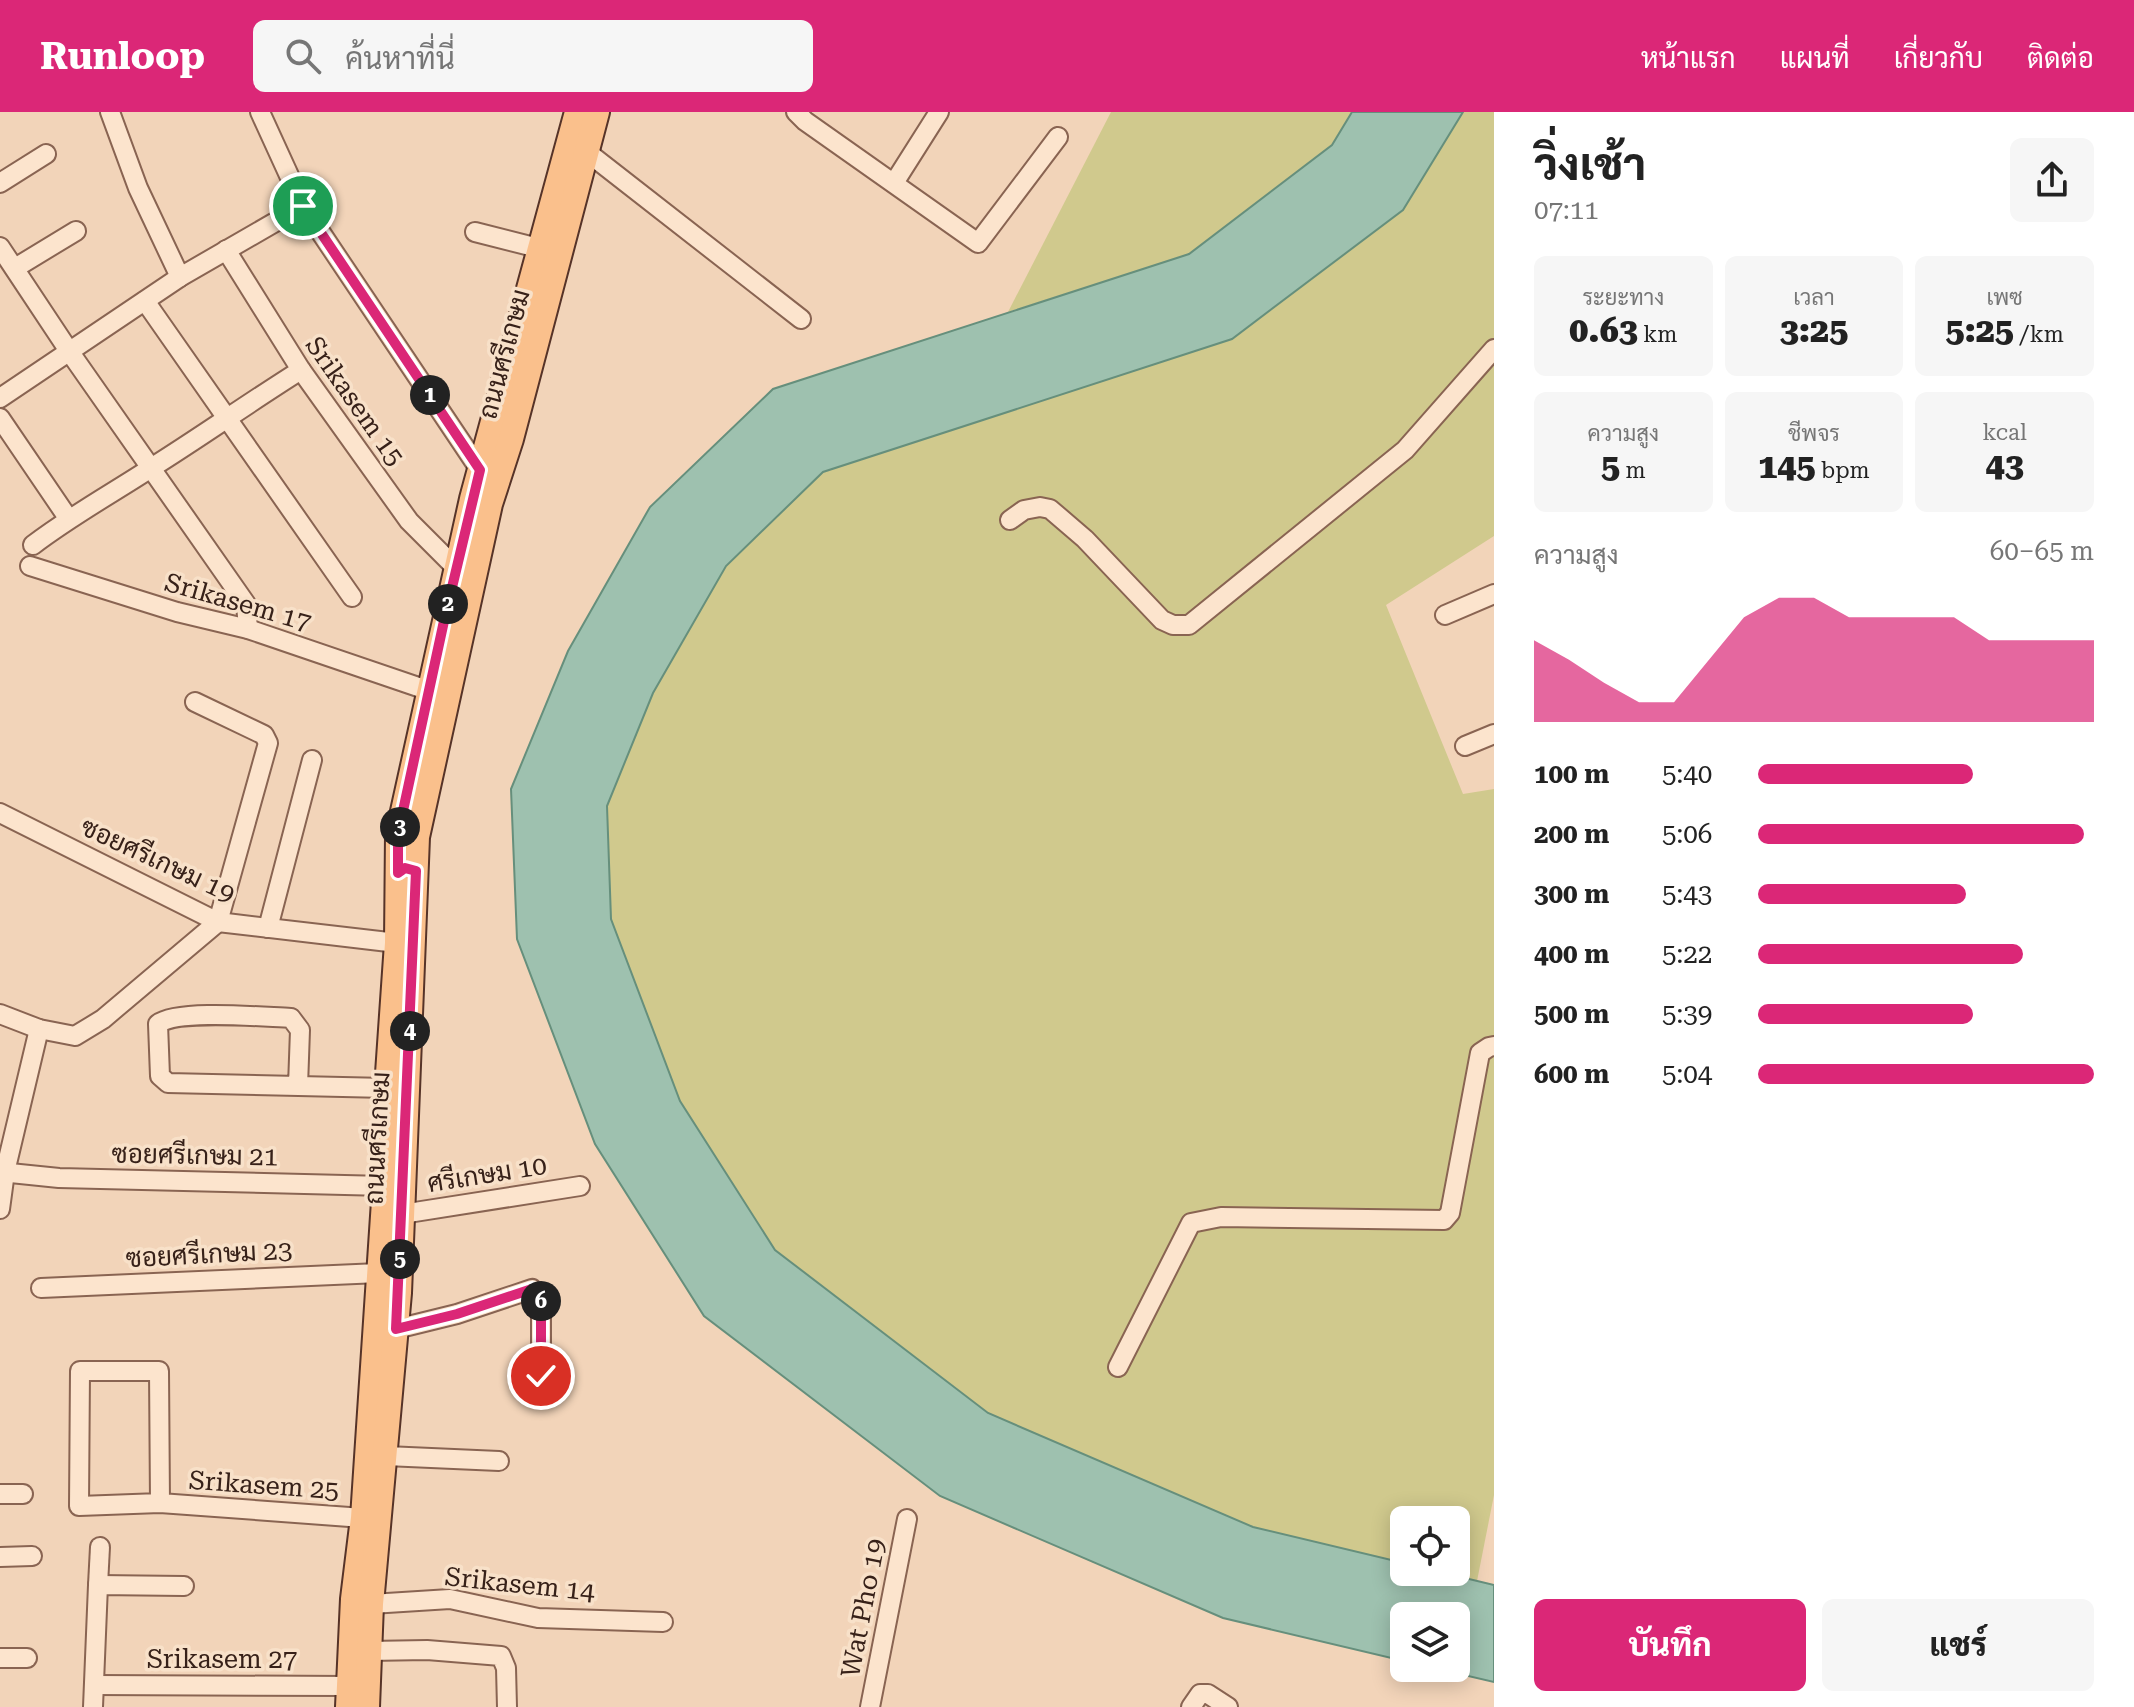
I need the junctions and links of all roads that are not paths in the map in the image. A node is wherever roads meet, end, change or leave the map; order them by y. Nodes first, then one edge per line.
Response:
1 (110, 112) edge
2 (260, 112) edge
3 (577, 112) edge
4 (597, 112) edge
5 (796, 112) edge
6 (939, 112) edge
7 (1058, 137) dead end
8 (587, 152) junction
9 (46, 154) dead end
10 (0, 183) edge
11 (894, 183) junction
12 (303, 206) junction
13 (76, 231) dead end
14 (475, 232) dead end
15 (0, 247) edge
16 (542, 249) junction
17 (226, 250) junction
18 (15, 268) junction
19 (180, 277) junction
20 (145, 301) junction
21 (801, 319) dead end
22 (1494, 349) edge
23 (69, 351) junction
24 (301, 370) junction
25 (0, 398) edge
26 (227, 416) junction
27 (0, 418) edge
28 (152, 468) junction
29 (480, 470) junction
30 (68, 518) junction
31 (1010, 520) dead end
32 (33, 545) dead end
33 (30, 566) dead end
34 (457, 569) junction
35 (1494, 594) edge
36 (352, 597) dead end
37 (1445, 615) dead end
38 (248, 629) junction
39 (430, 691) junction
40 (195, 702) dead end
41 (1494, 734) edge
42 (1465, 746) dead end
43 (312, 760) dead end
44 (0, 813) edge
45 (407, 864) junction
46 (218, 922) junction
47 (268, 928) junction
48 (397, 943) junction
49 (0, 1014) edge
50 (39, 1029) junction
51 (1494, 1046) edge
52 (298, 1086) junction
53 (387, 1088) junction
54 (2, 1172) edge
55 (385, 1186) junction
56 (580, 1186) dead end
57 (0, 1209) edge
58 (402, 1214) junction
59 (379, 1273) junction
60 (41, 1288) dead end
61 (396, 1329) junction
62 (1118, 1367) dead end
63 (541, 1376) dead end
64 (386, 1456) junction
65 (499, 1461) dead end
66 (0, 1494) edge
67 (23, 1494) dead end
68 (160, 1503) junction
69 (363, 1518) junction
70 (907, 1519) dead end
71 (100, 1547) dead end
72 (32, 1556) dead end
73 (0, 1557) edge
74 (98, 1585) junction
75 (184, 1586) dead end
76 (371, 1604) junction
77 (663, 1622) dead end
78 (369, 1651) junction
79 (0, 1658) edge
80 (27, 1658) dead end
81 (94, 1685) junction
82 (349, 1696) edge
83 (93, 1707) edge
84 (367, 1707) edge
85 (507, 1707) edge
86 (870, 1707) edge
87 (1191, 1707) edge
88 (1228, 1707) edge

1 - 19 street
2 - 12 street
3 - 16 main road, ถนนศรีเกษม
4 - 8 main road, ถนนศรีเกษม
5 - 11 street
6 - 11 street
7 - 11 street
8 - 21 street
8 - 45 main road, ถนนศรีเกษม
9 - 10 street
12 - 17 street
12 - 29 street
13 - 18 street
14 - 16 street
15 - 18 street
16 - 29 main road, ถนนศรีเกษม
17 - 19 street
17 - 24 street, Srikasem 15
18 - 23 street
19 - 20 street
20 - 23 street
20 - 26 street
22 - 31 street
23 - 25 street
23 - 28 street
24 - 26 street
24 - 34 street, Srikasem 15
26 - 28 street
26 - 36 street
27 - 30 street
28 - 30 street
28 - 38 street
29 - 34 main road, ถนนศรีเกษม
30 - 32 street
33 - 38 street, Srikasem 17
34 - 39 main road, ถนนศรีเกษม
35 - 37 street
38 - 39 street, Srikasem 17
39 - 45 main road, ถนนศรีเกษม
40 - 46 street
41 - 42 street
43 - 47 street
44 - 46 street, ซอยศรีเกษม 19
45 - 48 main road, ถนนศรีเกษม
45 - 58 main road, ถนนศรีเกษม
46 - 47 street, ซอยศรีเกษม 19
46 - 50 street
47 - 48 street, ซอยศรีเกษม 19
48 - 53 main road, ถนนศรีเกษม
49 - 50 street
50 - 54 street
51 - 62 street
52 - 52 street
52 - 53 street
53 - 55 main road, ถนนศรีเกษม
54 - 55 street, ซอยศรีเกษม 21
54 - 57 street
55 - 59 main road, ถนนศรีเกษม
56 - 58 street, ศรีเกษม 10
58 - 61 main road, ถนนศรีเกษม
59 - 60 street, ซอยศรีเกษม 23
59 - 69 main road, ถนนศรีเกษม
61 - 63 street
61 - 64 main road, ถนนศรีเกษม
64 - 65 street
64 - 76 main road, ถนนศรีเกษม
66 - 67 street
68 - 68 street, Srikasem 25
68 - 69 street, Srikasem 25
69 - 82 main road, ถนนศรีเกษม
70 - 86 street, Wat Pho 19
71 - 74 street
72 - 73 street
74 - 75 street
74 - 81 street
76 - 77 street, Srikasem 14
76 - 78 main road, ถนนศรีเกษม
78 - 84 main road, ถนนศรีเกษม
78 - 85 street
79 - 80 street
81 - 82 street, Srikasem 27
81 - 83 street
87 - 88 street

